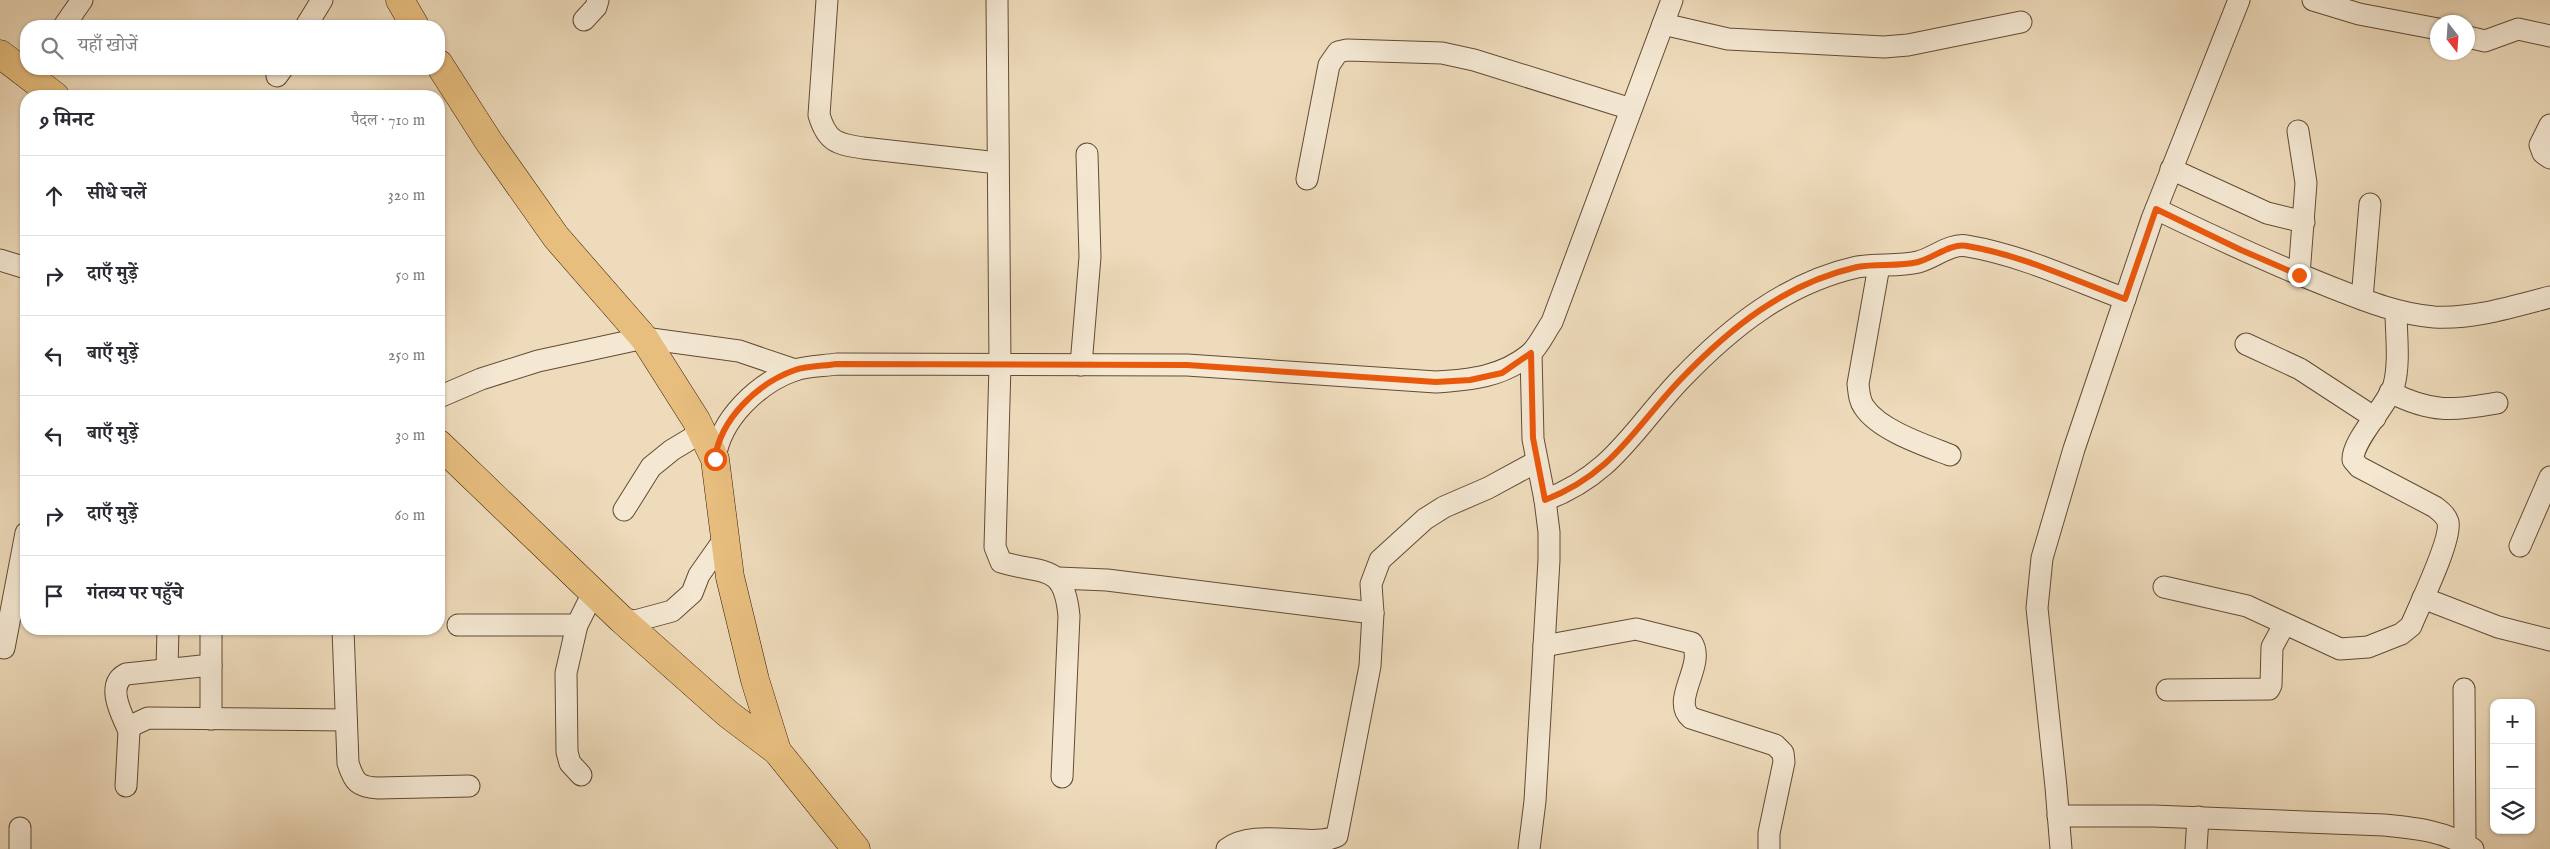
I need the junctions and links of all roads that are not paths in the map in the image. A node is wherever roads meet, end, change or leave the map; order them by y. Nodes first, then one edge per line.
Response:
1 (82, 0) edge
2 (322, 0) edge
3 (400, 0) edge
4 (598, 0) edge
5 (826, 0) edge
6 (997, 0) edge
7 (1672, 0) edge
8 (2239, 0) edge
9 (2313, 0) edge
10 (68, 20) edge
11 (310, 20) edge
12 (412, 20) edge
13 (584, 20) dead end
14 (2021, 22) dead end
15 (1663, 24) junction
16 (2430, 27) edge
17 (2550, 36) edge
18 (2475, 39) edge
19 (0, 54) edge
20 (20, 66) edge
21 (445, 73) edge
22 (34, 75) edge
23 (49, 90) edge
24 (1631, 109) junction
25 (2550, 125) edge
26 (2298, 131) dead end
27 (1087, 154) dead end
28 (2550, 158) edge
29 (998, 163) junction
30 (2171, 169) junction
31 (1307, 178) dead end
32 (2370, 204) dead end
33 (2156, 209) junction
34 (2304, 222) junction
35 (0, 260) edge
36 (20, 266) edge
37 (1880, 266) junction
38 (2299, 275) junction
39 (2550, 297) edge
40 (2125, 299) junction
41 (2362, 299) junction
42 (2396, 311) junction
43 (644, 338) junction
44 (2246, 344) dead end
45 (1531, 353) junction
46 (1000, 365) junction
47 (1081, 365) junction
48 (795, 370) junction
49 (2390, 392) junction
50 (445, 394) edge
51 (2497, 403) dead end
52 (2375, 418) junction
53 (702, 432) junction
54 (445, 450) edge
55 (1950, 455) dead end
56 (715, 459) junction
57 (1536, 462) junction
58 (2550, 477) edge
59 (1545, 500) junction
60 (624, 510) dead end
61 (2543, 512) edge
62 (725, 538) junction
63 (2520, 546) dead end
64 (20, 564) edge
65 (1058, 578) junction
66 (2164, 587) dead end
67 (593, 593) junction
68 (2422, 598) junction
69 (1372, 613) junction
70 (621, 619) junction
71 (458, 625) dead end
72 (577, 625) junction
73 (2284, 625) junction
74 (168, 635) edge
75 (211, 635) edge
76 (343, 635) edge
77 (2550, 640) edge
78 (1544, 646) junction
79 (4, 648) dead end
80 (211, 665) junction
81 (167, 669) junction
82 (2464, 689) dead end
83 (2167, 690) dead end
84 (211, 719) junction
85 (346, 720) junction
86 (129, 731) junction
87 (777, 751) junction
88 (581, 775) dead end
89 (1062, 777) dead end
90 (126, 786) dead end
91 (470, 786) dead end
92 (2058, 816) junction
93 (2198, 817) junction
94 (20, 828) dead end
95 (2469, 846) edge
96 (20, 849) edge
97 (856, 849) edge
98 (1227, 849) edge
99 (1529, 849) edge
100 (1769, 849) edge
101 (2061, 849) edge
102 (2196, 849) edge

1 - 10 street
2 - 11 street
3 - 12 main road
4 - 13 street
5 - 29 street
6 - 29 street
7 - 15 street
8 - 30 street
9 - 16 street
14 - 15 street
15 - 24 street
17 - 18 street
19 - 20 main road
21 - 43 main road
22 - 23 main road
24 - 31 street
24 - 45 street
25 - 28 street
26 - 34 street
27 - 47 street
29 - 46 street
30 - 33 street
30 - 34 street
32 - 41 street
33 - 38 street
33 - 40 street
34 - 38 street
35 - 36 street
37 - 40 street
37 - 55 street
37 - 59 street
38 - 41 street
39 - 42 street
40 - 92 street
41 - 42 street
42 - 49 street
43 - 48 street
43 - 50 street
43 - 53 main road
44 - 52 street
45 - 47 street
45 - 57 street
46 - 47 street
46 - 48 street
46 - 65 street
48 - 56 street
49 - 51 street
49 - 52 street
52 - 68 street
53 - 56 main road
53 - 60 street
54 - 67 main road
56 - 62 main road
57 - 59 street
57 - 69 street
58 - 61 street
59 - 78 street
61 - 63 street
62 - 70 street
62 - 87 main road
64 - 79 street
65 - 69 street
65 - 89 street
66 - 73 street
67 - 70 main road
67 - 72 street
68 - 73 street
68 - 77 street
69 - 98 street
70 - 87 main road
71 - 72 street
72 - 88 street
73 - 83 street
74 - 81 street
75 - 80 street
76 - 85 street
78 - 99 street
78 - 100 street
80 - 81 street
80 - 84 street
81 - 86 street
82 - 95 street
84 - 85 street
84 - 86 street
85 - 91 street
86 - 90 street
87 - 97 main road
92 - 93 street
92 - 101 street
93 - 95 street
93 - 102 street
94 - 96 street

